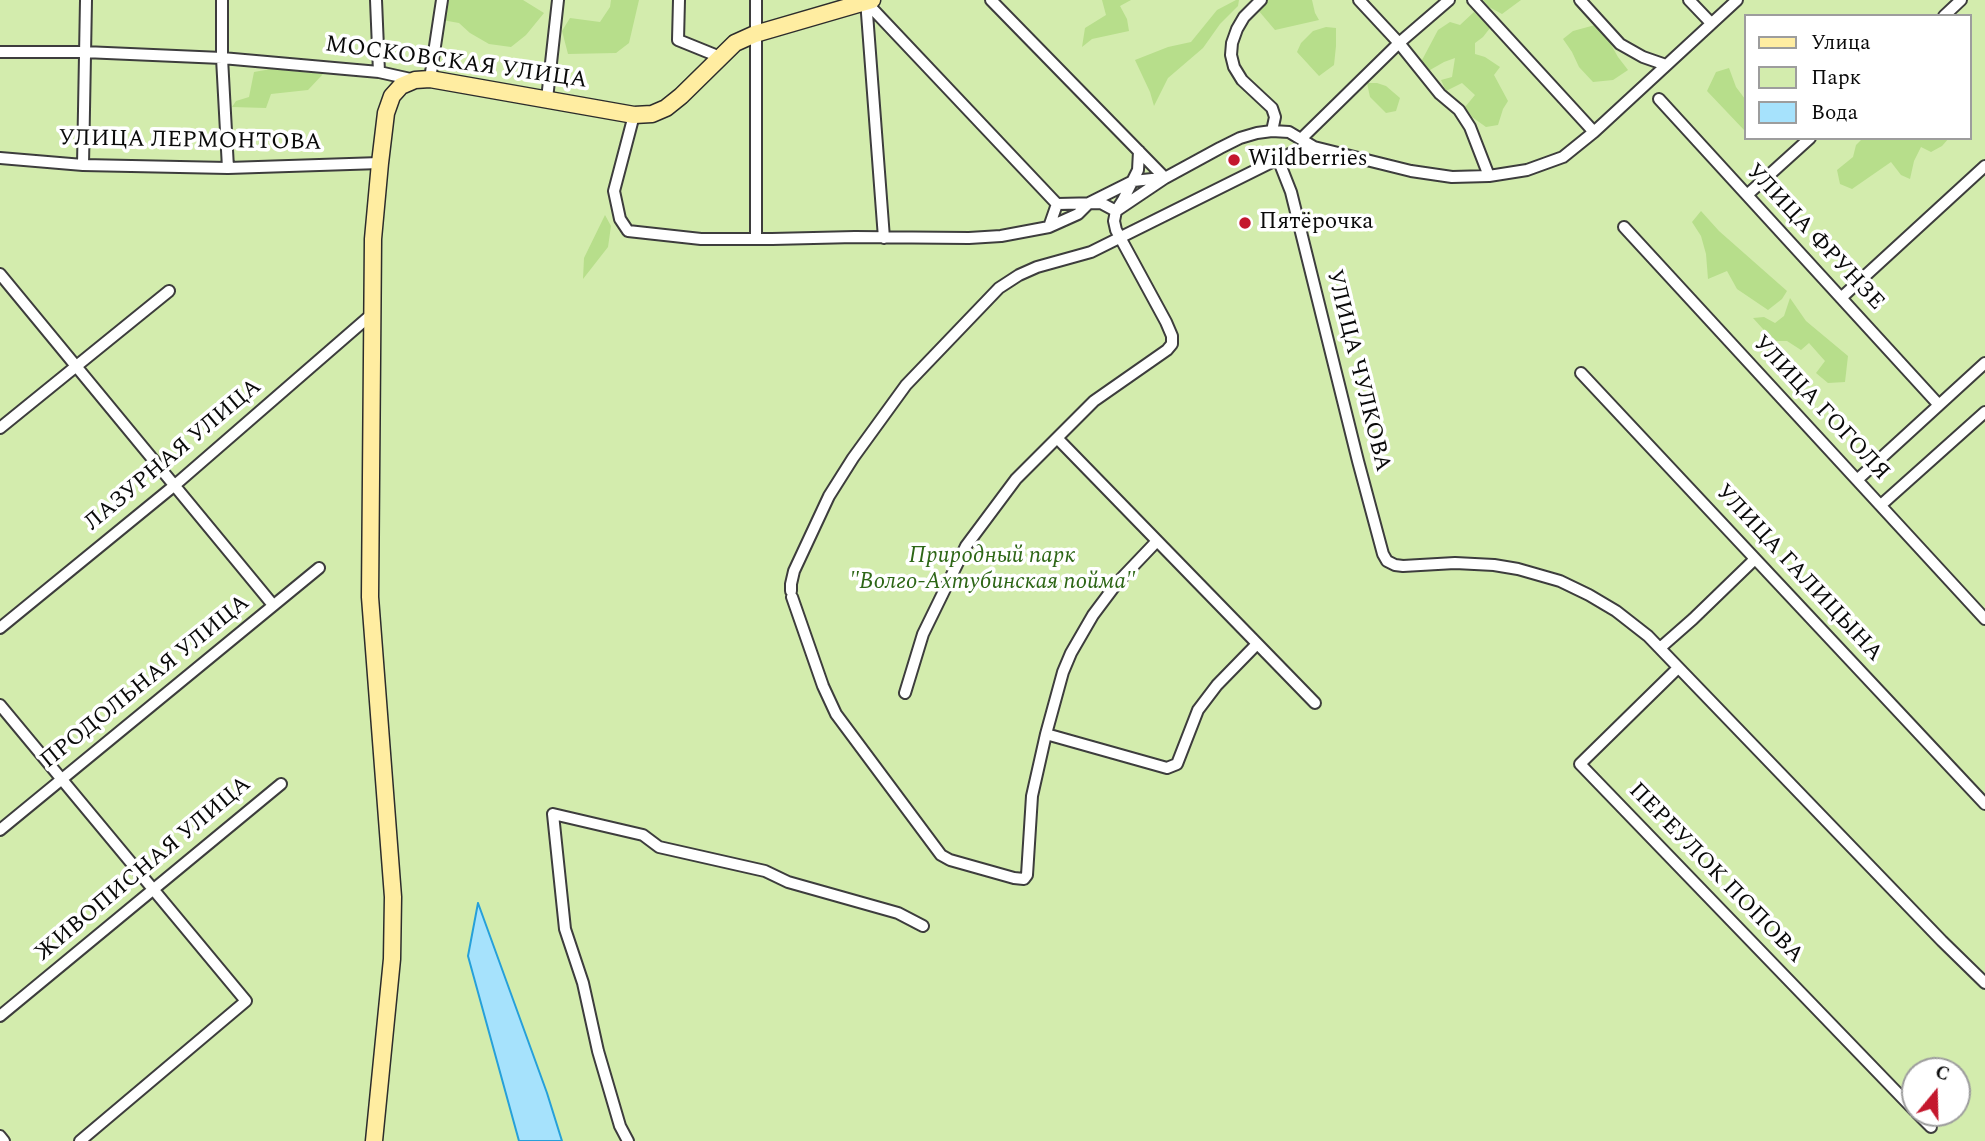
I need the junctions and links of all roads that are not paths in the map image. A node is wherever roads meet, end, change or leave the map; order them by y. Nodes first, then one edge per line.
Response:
1 (86, 0) edge
2 (222, 0) edge
3 (376, 0) edge
4 (442, 0) edge
5 (558, 0) edge
6 (679, 0) edge
7 (756, 0) edge
8 (991, 0) edge
9 (1261, 0) edge
10 (1359, 0) edge
11 (1449, 0) edge
12 (1473, 0) edge
13 (1580, 0) edge
14 (1689, 0) edge
15 (1737, 0) edge
16 (1961, 0) edge
17 (868, 1) edge
18 (1946, 14) edge
19 (1711, 23) junction
20 (755, 34) junction
21 (1399, 43) junction
22 (0, 52) edge
23 (85, 52) junction
24 (720, 57) junction
25 (222, 58) junction
26 (1666, 65) junction
27 (379, 72) junction
28 (422, 79) junction
29 (547, 99) junction
30 (1658, 99) dead end
31 (634, 115) junction
32 (1272, 131) junction
33 (1594, 132) junction
34 (1302, 138) junction
35 (1808, 140) edge
36 (1314, 147) junction
37 (1139, 151) junction
38 (0, 158) edge
39 (1279, 159) junction
40 (380, 163) junction
41 (83, 165) junction
42 (1985, 166) edge
43 (228, 168) junction
44 (1489, 176) junction
45 (1165, 178) junction
46 (1133, 181) junction
47 (1747, 195) junction
48 (1089, 203) junction
49 (1057, 204) junction
50 (1116, 211) junction
51 (1049, 227) junction
52 (1624, 227) dead end
53 (884, 237) junction
54 (1121, 238) junction
55 (756, 239) junction
56 (0, 274) edge
57 (169, 291) dead end
58 (1841, 298) junction
59 (372, 314) junction
60 (1985, 363) edge
61 (74, 366) junction
62 (1581, 373) dead end
63 (1939, 405) junction
64 (1985, 412) edge
65 (0, 428) edge
66 (1057, 439) junction
67 (1857, 480) junction
68 (175, 485) junction
69 (1881, 505) junction
70 (1157, 541) junction
71 (1755, 559) junction
72 (318, 568) dead end
73 (273, 605) junction
74 (1982, 610) edge
75 (0, 628) edge
76 (1257, 644) junction
77 (1660, 649) junction
78 (1678, 668) junction
79 (905, 693) dead end
80 (1315, 703) dead end
81 (0, 705) edge
82 (1046, 734) junction
83 (61, 779) junction
84 (281, 784) dead end
85 (1985, 804) edge
86 (0, 830) edge
87 (153, 891) junction
88 (923, 926) dead end
89 (1985, 984) edge
90 (0, 1016) edge
91 (1901, 1096) edge
92 (0, 1136) edge
93 (4, 1141) edge
94 (80, 1141) edge
95 (374, 1141) edge
96 (628, 1141) edge

1 - 23 street
2 - 25 street
3 - 27 street
4 - 28 street
5 - 29 street
6 - 24 street
7 - 20 street
8 - 37 street
9 - 32 street
10 - 21 street
11 - 21 street
12 - 33 street
13 - 26 street
14 - 19 street
15 - 19 street
16 - 18 street
17 - 20 street, МОСКОВСКАЯ УЛИЦА
17 - 49 street
17 - 53 street
19 - 26 street
20 - 24 street, МОСКОВСКАЯ УЛИЦА
20 - 55 street
21 - 34 street
21 - 44 street
22 - 23 street, МОСКОВСКАЯ УЛИЦА
23 - 25 street, МОСКОВСКАЯ УЛИЦА
23 - 41 street
24 - 31 street, МОСКОВСКАЯ УЛИЦА
25 - 27 street, МОСКОВСКАЯ УЛИЦА
25 - 43 street
26 - 33 street
27 - 28 street, МОСКОВСКАЯ УЛИЦА
28 - 29 street, МОСКОВСКАЯ УЛИЦА
28 - 40 street
29 - 31 street, МОСКОВСКАЯ УЛИЦА
30 - 47 street, УЛИЦА ФРУНЗЕ
31 - 55 street
32 - 34 street
32 - 45 street
33 - 44 street
34 - 36 street
35 - 47 street
36 - 39 street
36 - 44 street
37 - 45 street
37 - 46 street
38 - 41 street, УЛИЦА ЛЕРМОНТОВА
39 - 54 street
39 - 77 street, УЛИЦА ЧУЛКОВА
40 - 43 street, УЛИЦА ЛЕРМОНТОВА
40 - 59 street
41 - 43 street, УЛИЦА ЛЕРМОНТОВА
42 - 58 street
45 - 46 street
45 - 50 street
46 - 48 street
46 - 50 street
47 - 58 street, УЛИЦА ФРУНЗЕ
48 - 49 street
48 - 50 street
48 - 51 street
49 - 51 street
50 - 54 street
51 - 53 street
52 - 67 street, УЛИЦА ГОГОЛЯ
53 - 55 street
54 - 66 street
54 - 82 street
56 - 61 street
57 - 61 street
58 - 63 street, УЛИЦА ФРУНЗЕ
59 - 68 street, ЛАЗУРНАЯ УЛИЦА
59 - 95 street
60 - 63 street
61 - 65 street
61 - 68 street
62 - 71 street, УЛИЦА ГАЛИЦЫНА
63 - 67 street
64 - 69 street
66 - 70 street
66 - 79 street
67 - 69 street, УЛИЦА ГОГОЛЯ
68 - 73 street
68 - 75 street, ЛАЗУРНАЯ УЛИЦА
69 - 74 street, УЛИЦА ГОГОЛЯ
70 - 76 street
70 - 82 street
71 - 77 street
71 - 85 street, УЛИЦА ГАЛИЦЫНА
72 - 73 street, ПРОДОЛЬНАЯ УЛИЦА
73 - 83 street, ПРОДОЛЬНАЯ УЛИЦА
76 - 80 street
76 - 82 street
77 - 78 street
78 - 89 street
78 - 91 street, ПЕРЕУЛОК ПОПОВА
81 - 83 street
83 - 86 street, ПРОДОЛЬНАЯ УЛИЦА
83 - 87 street
84 - 87 street, ЖИВОПИСНАЯ УЛИЦА
87 - 90 street, ЖИВОПИСНАЯ УЛИЦА
87 - 94 street
88 - 96 street
92 - 93 street

